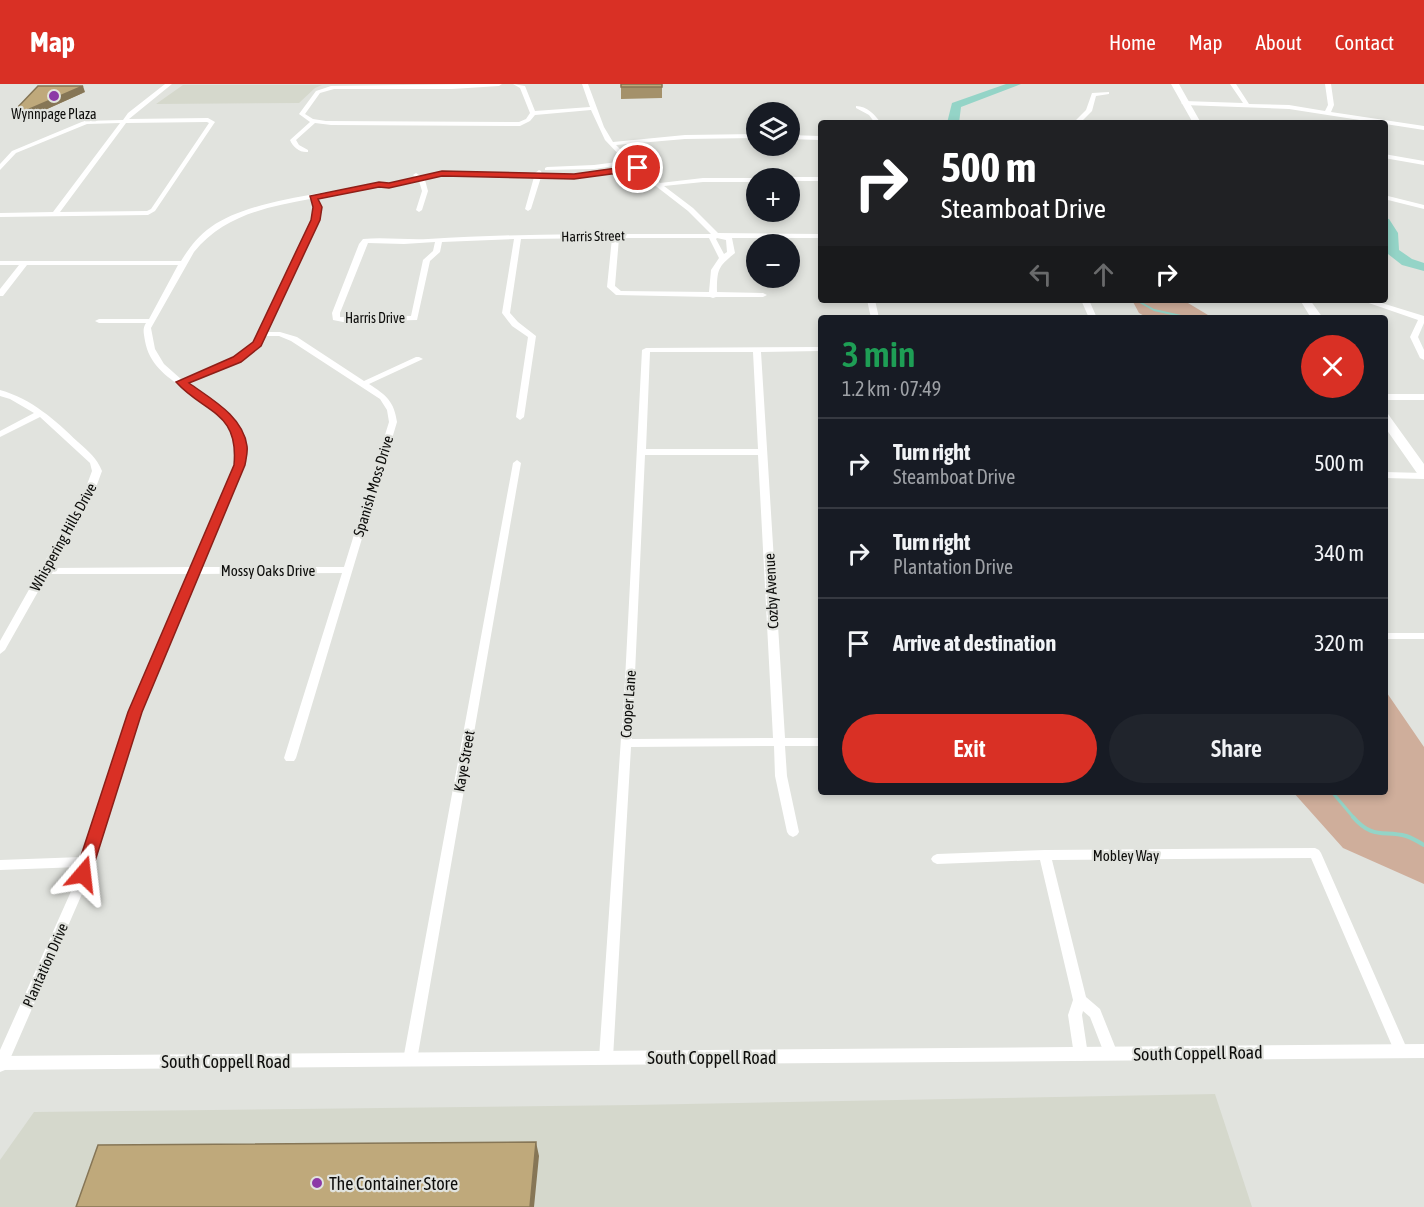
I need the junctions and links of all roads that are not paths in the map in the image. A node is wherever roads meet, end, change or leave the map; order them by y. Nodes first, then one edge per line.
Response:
1 (169, 84) edge
2 (499, 84) edge
3 (516, 84) edge
4 (585, 84) edge
5 (1164, 84) edge
6 (1175, 84) edge
7 (1233, 84) edge
8 (1328, 84) edge
9 (1107, 93) dead end
10 (594, 105) junction
11 (1185, 106) junction
12 (1248, 106) junction
13 (858, 107) dead end
14 (532, 111) junction
15 (1328, 112) junction
16 (125, 120) junction
17 (876, 120) edge
18 (1079, 120) edge
19 (1195, 120) edge
20 (1379, 120) edge
21 (311, 121) junction
22 (1388, 121) edge
23 (1424, 127) edge
24 (746, 136) edge
25 (800, 137) edge
26 (818, 138) edge
27 (612, 144) junction
28 (306, 150) dead end
29 (1388, 157) edge
30 (631, 162) junction
31 (1424, 163) edge
32 (0, 168) edge
33 (638, 168) junction
34 (414, 172) junction
35 (539, 172) junction
36 (421, 178) junction
37 (800, 179) edge
38 (818, 179) edge
39 (746, 180) edge
40 (379, 185) junction
41 (660, 185) junction
42 (313, 198) junction
43 (1388, 198) edge
44 (1424, 207) edge
45 (528, 209) dead end
46 (419, 210) dead end
47 (0, 215) edge
48 (54, 215) junction
49 (716, 235) junction
50 (616, 236) junction
51 (818, 236) edge
52 (518, 237) junction
53 (366, 241) joint
54 (439, 241) junction
55 (722, 257) junction
56 (0, 263) edge
57 (25, 263) junction
58 (185, 263) junction
59 (0, 294) edge
60 (763, 295) dead end
61 (713, 296) junction
62 (1373, 303) edge
63 (1423, 319) edge
64 (99, 321) dead end
65 (152, 321) junction
66 (263, 334) junction
67 (818, 349) edge
68 (757, 350) junction
69 (1424, 358) edge
70 (419, 359) dead end
71 (181, 382) junction
72 (363, 384) junction
73 (0, 393) edge
74 (1388, 397) edge
75 (1424, 397) edge
76 (39, 414) junction
77 (520, 417) dead end
78 (1388, 423) edge
79 (0, 434) edge
80 (643, 452) junction
81 (762, 452) junction
82 (517, 463) dead end
83 (1424, 474) edge
84 (1388, 475) edge
85 (196, 570) junction
86 (347, 570) junction
87 (46, 571) junction
88 (1388, 636) edge
89 (1424, 636) edge
90 (0, 650) edge
91 (818, 742) edge
92 (625, 743) junction
93 (779, 743) junction
94 (290, 758) dead end
95 (793, 832) dead end
96 (1045, 855) junction
97 (937, 859) dead end
98 (87, 862) junction
99 (0, 865) edge
100 (1080, 1000) junction
101 (1401, 1051) junction
102 (1424, 1052) edge
103 (1081, 1054) junction
104 (1111, 1054) junction
105 (606, 1058) junction
106 (410, 1060) junction
107 (0, 1064) edge

1 - 16 street
2 - 21 street
3 - 14 street
4 - 10 street
5 - 11 main road
6 - 11 main road
7 - 12 street
8 - 15 street
9 - 18 street
10 - 14 street
10 - 27 street
11 - 12 street
11 - 19 main road
12 - 15 street
13 - 17 street
14 - 21 street
15 - 20 street
16 - 32 street
16 - 48 street
16 - 48 street
21 - 28 street
22 - 23 street
24 - 27 street
25 - 26 street
27 - 30 street
29 - 31 street
30 - 33 street
30 - 35 street, Plantation Drive
33 - 35 street, Plantation Drive
33 - 41 street
34 - 35 street, Plantation Drive
34 - 36 street
34 - 40 street, Plantation Drive
35 - 36 street, Plantation Drive
35 - 45 street
36 - 40 street, Plantation Drive
36 - 46 street
37 - 38 street
39 - 41 street
40 - 42 street, Plantation Drive
41 - 49 street
42 - 58 street, Plantation Drive
42 - 66 street
43 - 44 street
47 - 48 street
49 - 50 street, Harris Street
49 - 51 street, Harris Street
49 - 55 street
49 - 55 street
50 - 52 street, Harris Street
50 - 61 street
52 - 54 street, Harris Street
52 - 77 street
53 - 54 street, Harris Street
53 - 54 street, Harris Drive
55 - 61 street
56 - 57 street
57 - 58 street
57 - 59 street
58 - 65 street, Plantation Drive
60 - 61 street
62 - 63 street
63 - 69 street
64 - 65 street
65 - 71 street, Plantation Drive
66 - 71 street
66 - 72 street, Spanish Moss Drive
67 - 68 street
68 - 80 street, Cooper Lane
68 - 81 street, Cozby Avenue
70 - 72 street
71 - 85 street, Plantation Drive
72 - 86 street, Spanish Moss Drive
73 - 76 street, Whispering Hills Drive
74 - 75 street
76 - 79 street
76 - 87 street, Whispering Hills Drive
78 - 83 main road
80 - 81 street
80 - 92 street, Cooper Lane
81 - 93 street, Cozby Avenue
82 - 106 street, Kaye Street
83 - 84 street
85 - 86 street, Mossy Oaks Drive
85 - 87 street, Mossy Oaks Drive
85 - 98 street, Plantation Drive
86 - 94 street, Spanish Moss Drive
87 - 90 street, Whispering Hills Drive
88 - 89 street
91 - 93 street
92 - 93 street
92 - 105 street, Cooper Lane
93 - 95 street, Cozby Avenue
96 - 97 street, Mobley Way
96 - 100 street
96 - 101 street, Mobley Way
98 - 99 street
98 - 107 street, Plantation Drive
100 - 103 street
100 - 104 street
101 - 102 street, South Coppell Road
101 - 104 street, South Coppell Road
103 - 104 street, South Coppell Road
103 - 105 street, South Coppell Road
105 - 106 street, South Coppell Road
106 - 107 street, South Coppell Road

